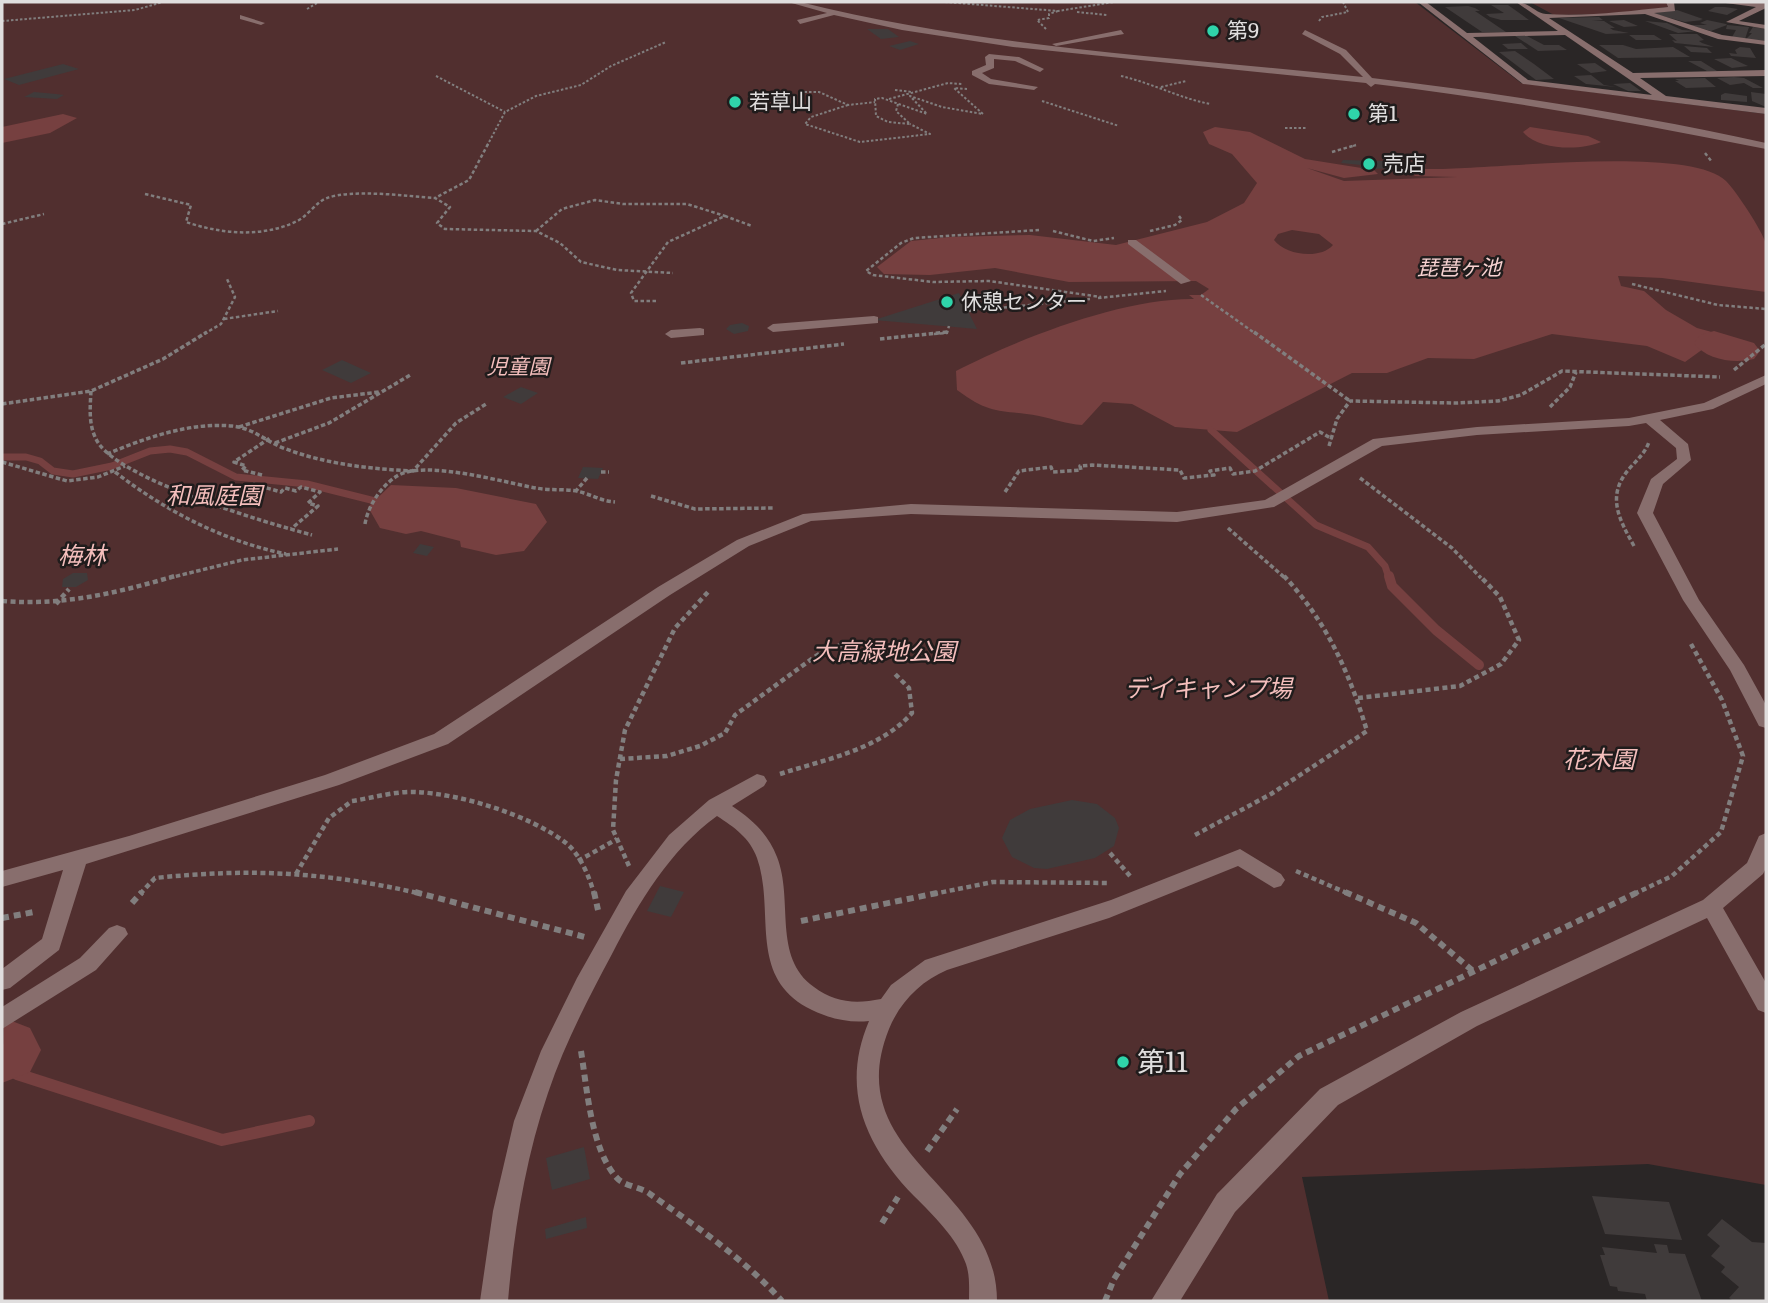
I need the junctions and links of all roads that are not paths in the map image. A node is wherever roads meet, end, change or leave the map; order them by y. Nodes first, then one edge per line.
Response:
1 (792, 2) edge
2 (810, 2) edge
3 (1422, 2) edge
4 (1520, 2) edge
5 (1670, 2) edge
6 (1722, 2) edge
7 (1765, 5) edge
8 (1642, 12) junction
9 (837, 14) junction
10 (1541, 16) junction
11 (243, 17) dead end
12 (800, 22) dead end
13 (261, 23) dead end
14 (1766, 27) edge
15 (1121, 32) dead end
16 (1305, 32) dead end
17 (1566, 33) junction
18 (1465, 35) junction
19 (1716, 36) junction
20 (1766, 43) edge
21 (1052, 45) junction
22 (1725, 50) dead end
23 (1027, 71) dead end
24 (1766, 73) edge
25 (1632, 76) junction
26 (1369, 81) junction
27 (1034, 87) dead end
28 (1476, 94) junction
29 (1665, 99) junction
30 (1766, 111) edge
31 (1766, 140) edge
32 (1766, 146) edge
33 (1132, 242) dead end
34 (1181, 285) road end
35 (874, 320) dead end
36 (773, 328) dead end
37 (700, 332) dead end
38 (671, 334) dead end
39 (1766, 379) edge
40 (1649, 418) junction
41 (1766, 722) edge
42 (757, 780) road end
43 (716, 805) junction
44 (1766, 841) edge
45 (77, 858) junction
46 (2, 879) edge
47 (1274, 880) road end
48 (1711, 906) junction
49 (117, 934) dead end
50 (2, 981) edge
51 (1766, 1003) edge
52 (886, 1008) junction
53 (2, 1019) edge
54 (494, 1301) edge
55 (983, 1301) edge
56 (1165, 1301) edge

1 - 9 street
2 - 21 street
3 - 18 street
4 - 10 street
5 - 8 street
6 - 7 street
7 - 14 street
8 - 10 street
8 - 19 street
9 - 12 street
9 - 26 street
10 - 17 street
11 - 13 street
15 - 21 street
16 - 26 street
17 - 18 street
17 - 25 street
18 - 29 street
19 - 20 street
19 - 22 street
21 - 26 street
23 - 27 street
24 - 25 street
25 - 29 street
26 - 28 street
28 - 31 street
28 - 32 street
29 - 30 street
33 - 34 street
35 - 36 street
37 - 38 street
39 - 40 street
40 - 41 street
40 - 45 street
42 - 43 street
43 - 52 street
43 - 54 street
44 - 48 street
45 - 46 street
45 - 50 street
47 - 52 street
48 - 51 street
48 - 56 street
49 - 53 street
52 - 55 street

